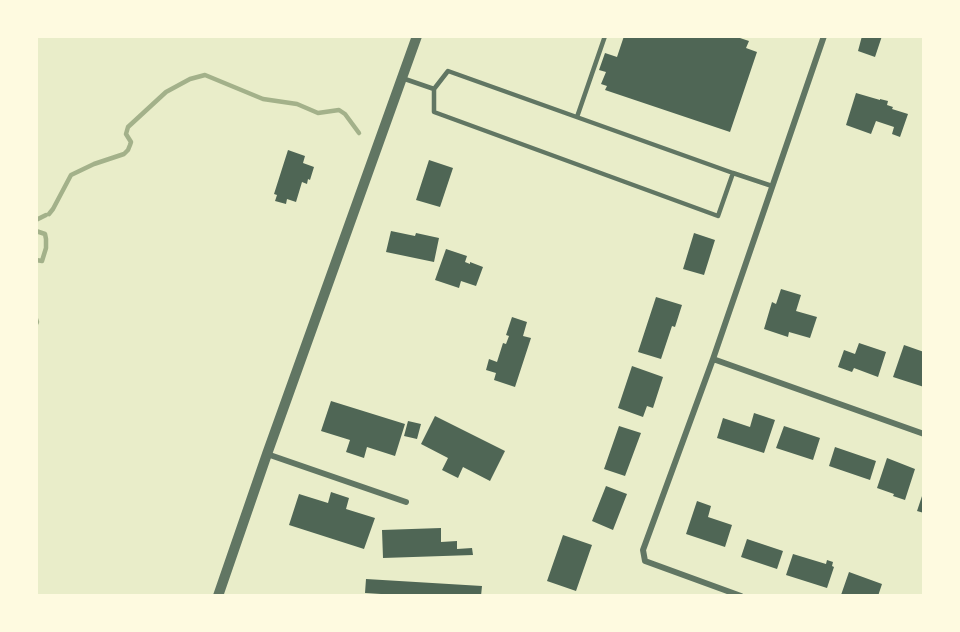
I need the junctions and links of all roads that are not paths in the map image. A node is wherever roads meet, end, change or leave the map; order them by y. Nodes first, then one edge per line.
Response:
1 (417, 36) edge
2 (605, 36) edge
3 (824, 36) edge
4 (402, 78) junction
5 (434, 89) junction
6 (576, 117) junction
7 (733, 173) junction
8 (772, 186) junction
9 (713, 359) junction
10 (924, 434) edge
11 (267, 454) junction
12 (406, 502) dead end
13 (218, 596) edge
14 (741, 596) edge

1 - 4 street
2 - 6 lane
3 - 8 street
4 - 5 lane
4 - 11 street
5 - 6 lane
5 - 7 lane
6 - 7 lane
7 - 8 lane
8 - 9 street
9 - 10 street
9 - 14 street
11 - 12 street
11 - 13 street

